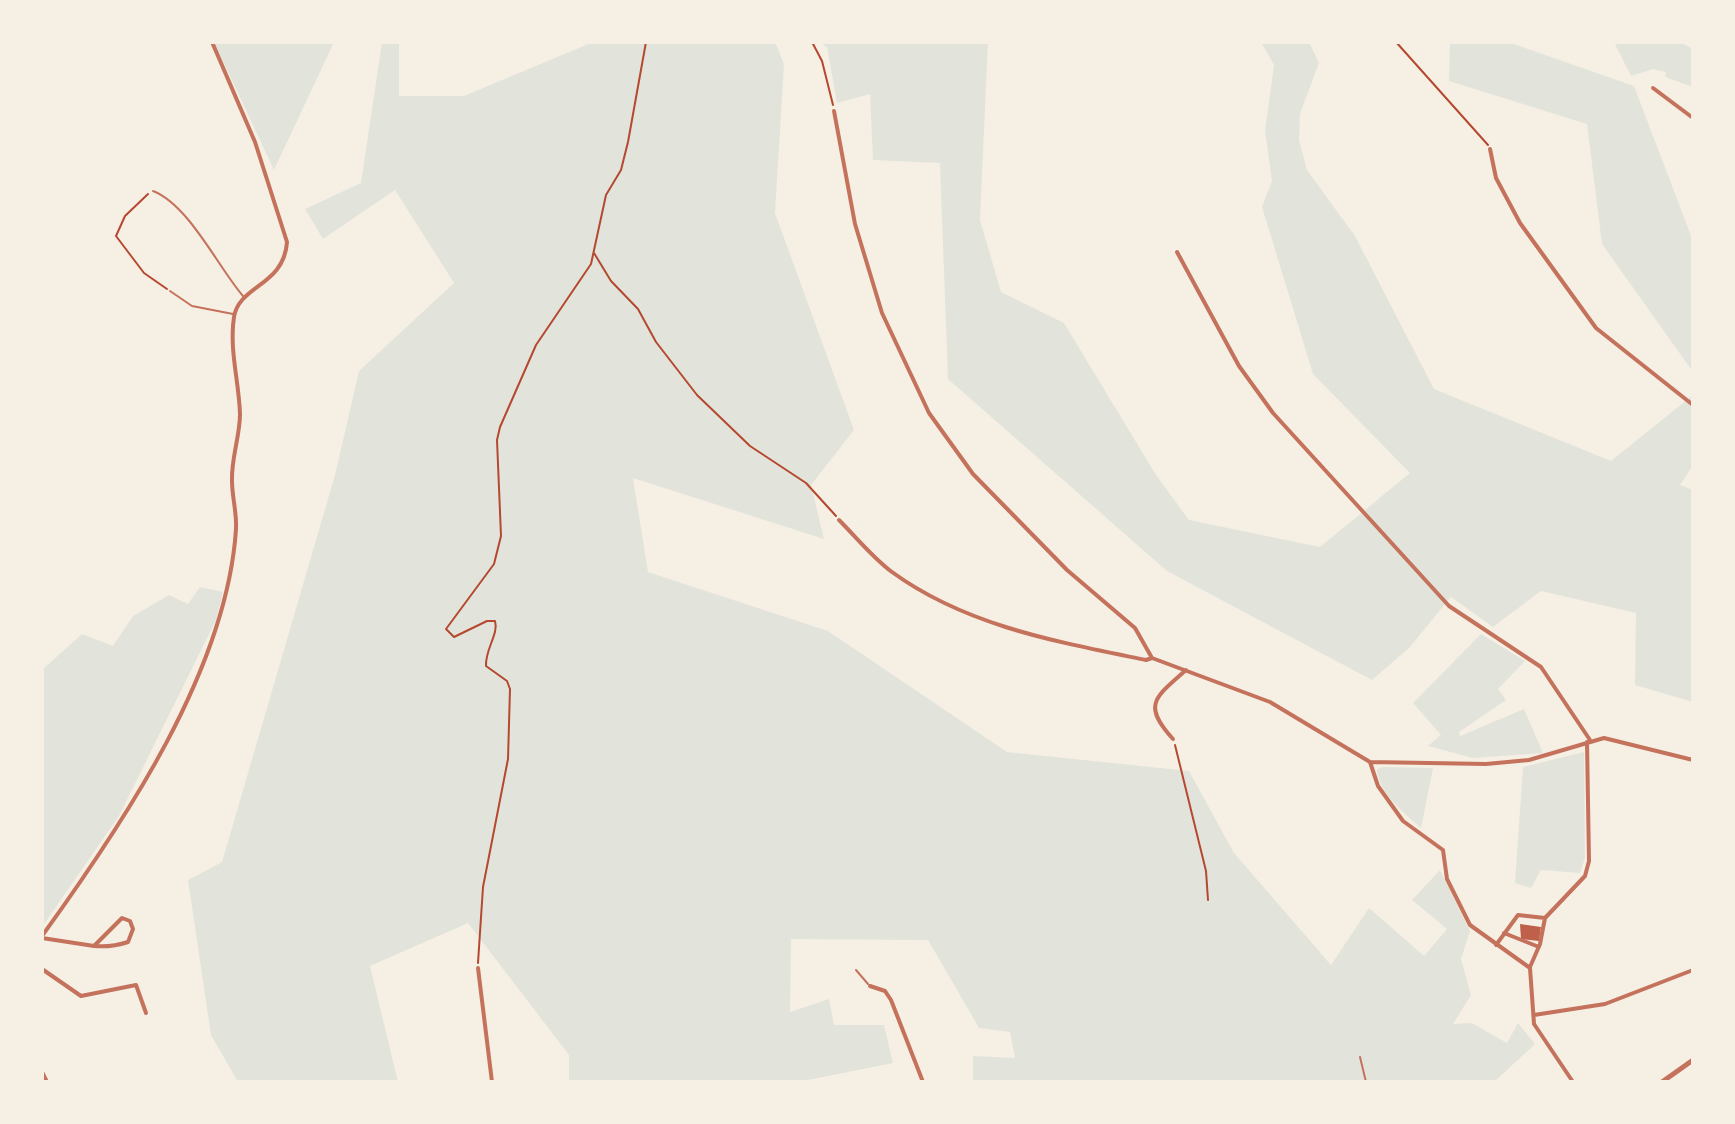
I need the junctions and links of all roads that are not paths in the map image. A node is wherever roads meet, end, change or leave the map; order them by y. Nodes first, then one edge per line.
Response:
1 (212, 42) edge
2 (1653, 88) dead end
3 (834, 111) road end
4 (1693, 118) edge
5 (1490, 149) road end
6 (153, 191) road end
7 (1177, 252) dead end
8 (170, 291) road end
9 (243, 296) junction
10 (234, 314) junction
11 (1693, 405) edge
12 (839, 520) road end
13 (1152, 658) junction
14 (1186, 670) junction
15 (1173, 739) road end
16 (1589, 741) junction
17 (1693, 760) edge
18 (1370, 762) junction
19 (1545, 918) junction
20 (1504, 933) junction
21 (42, 937) edge
22 (1496, 945) junction
23 (94, 946) junction
24 (1539, 947) junction
25 (478, 968) road end
26 (1530, 968) junction
27 (42, 969) edge
28 (856, 970) dead end
29 (1693, 970) edge
30 (870, 986) joint
31 (146, 1013) dead end
32 (1534, 1015) junction
33 (1360, 1057) dead end
34 (1693, 1060) edge
35 (42, 1072) edge
36 (47, 1082) edge
37 (492, 1082) edge
38 (923, 1082) edge
39 (1366, 1082) edge
40 (1573, 1082) edge
41 (1662, 1082) edge

1 - 9 street
2 - 4 street
3 - 13 street
5 - 11 street
6 - 9 lane
7 - 16 street
8 - 10 lane
9 - 10 street
10 - 21 street
12 - 13 street
13 - 14 street
14 - 15 street
14 - 18 street
16 - 17 street
16 - 18 street
16 - 19 street
18 - 22 street
19 - 20 street
19 - 24 street
20 - 22 street
20 - 24 street
21 - 23 street
22 - 26 street
23 - 23 street
24 - 26 street
25 - 37 street
26 - 32 street
27 - 31 street
28 - 30 lane
29 - 32 street
30 - 38 street
32 - 40 street
33 - 39 lane
34 - 41 street
35 - 36 street

